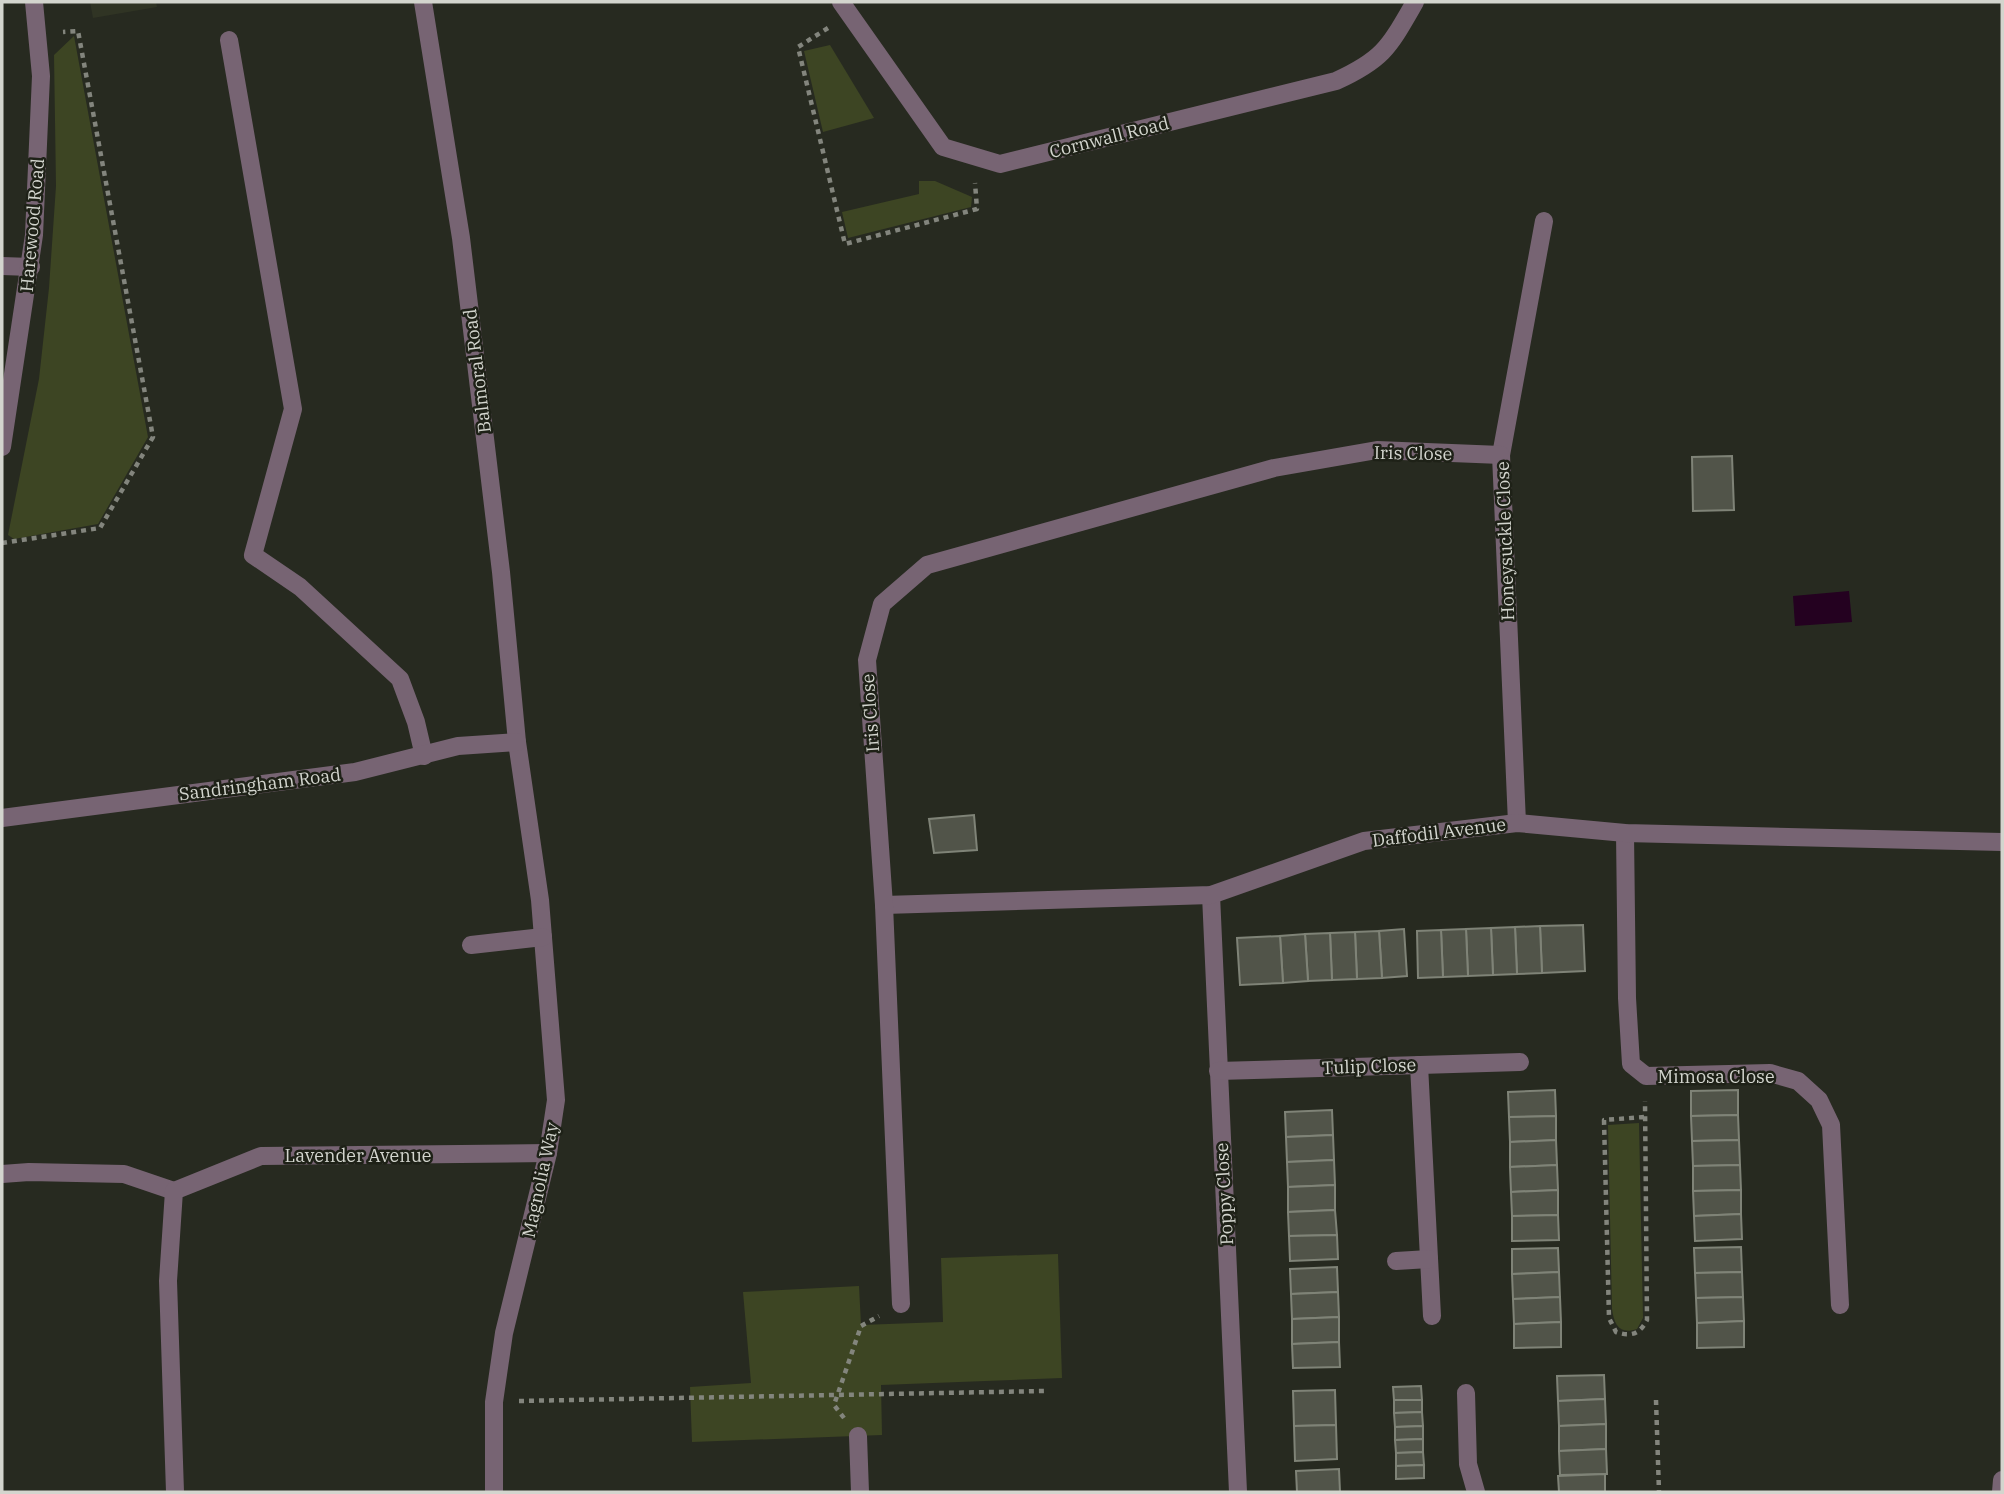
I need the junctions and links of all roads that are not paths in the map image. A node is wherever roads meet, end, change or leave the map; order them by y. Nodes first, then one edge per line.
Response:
1 (34, 2) edge
2 (423, 2) edge
3 (1415, 2) edge
4 (845, 8) edge
5 (229, 40) dead end
6 (1544, 221) dead end
7 (2, 266) edge
8 (31, 267) junction
9 (2, 447) edge
10 (1501, 455) junction
11 (517, 741) junction
12 (424, 756) junction
13 (2, 818) edge
14 (1517, 822) junction
15 (1625, 833) junction
16 (2002, 842) edge
17 (1211, 895) junction
18 (884, 905) junction
19 (543, 937) junction
20 (471, 945) dead end
21 (1520, 1062) dead end
22 (1419, 1065) junction
23 (1218, 1071) junction
24 (548, 1153) junction
25 (2, 1174) edge
26 (174, 1191) junction
27 (1429, 1259) junction
28 (1396, 1261) dead end
29 (901, 1304) road end
30 (1840, 1306) dead end
31 (1432, 1316) dead end
32 (1466, 1393) dead end
33 (858, 1436) road end
34 (2002, 1480) edge
35 (175, 1492) edge
36 (495, 1492) edge
37 (860, 1492) edge
38 (1238, 1492) edge
39 (1476, 1492) edge
40 (2001, 1492) edge

1 - 8 street, Harewood Road
2 - 11 street, Balmoral Road
3 - 4 street, Cornwall Road
5 - 12 street
6 - 10 street, Honeysuckle Close
7 - 8 street
8 - 9 street, Harewood Road
10 - 14 street, Honeysuckle Close
10 - 18 street, Iris Close
11 - 12 street, Sandringham Road
11 - 19 street, Magnolia Way
12 - 13 street, Sandringham Road
14 - 15 street, Daffodil Avenue
14 - 17 street, Daffodil Avenue
15 - 16 street, Daffodil Avenue
15 - 30 street, Mimosa Close
17 - 18 street, Daffodil Avenue
17 - 23 street, Poppy Close
18 - 29 street, Iris Close
19 - 20 street
19 - 24 street, Magnolia Way
21 - 22 street, Tulip Close
22 - 23 street, Tulip Close
22 - 27 street
23 - 38 street, Poppy Close
24 - 26 street, Lavender Avenue
24 - 36 street, Magnolia Way
25 - 26 street
26 - 35 street
27 - 28 street
27 - 31 street
32 - 39 street
33 - 37 street
34 - 40 street

